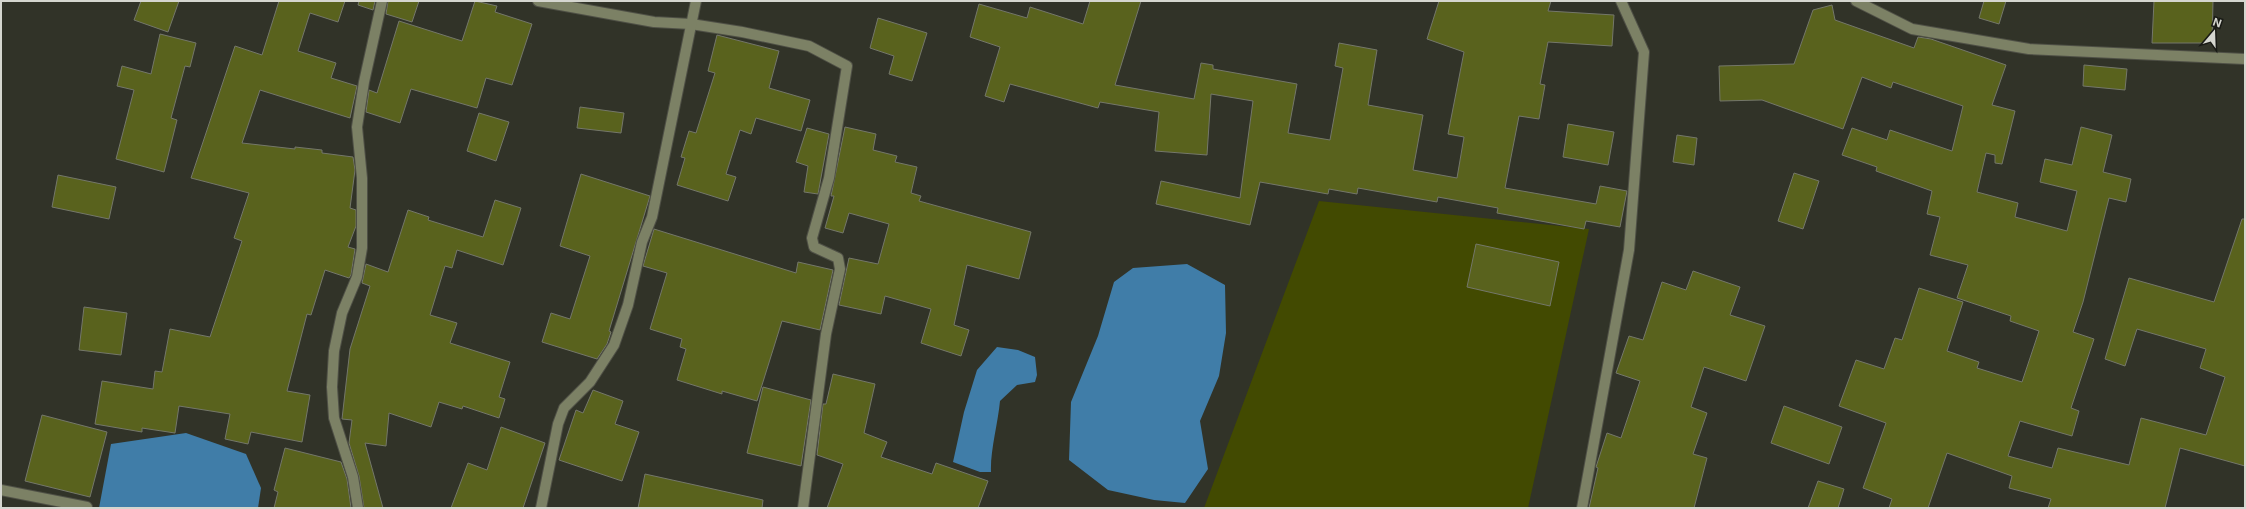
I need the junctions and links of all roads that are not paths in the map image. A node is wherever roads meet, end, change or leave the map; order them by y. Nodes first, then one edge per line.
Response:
1 (382, 1) edge
2 (538, 1) edge
3 (696, 1) edge
4 (1621, 1) edge
5 (1856, 1) edge
6 (691, 24) junction
7 (2245, 59) edge
8 (1, 490) edge
9 (87, 507) edge
10 (358, 508) edge
11 (541, 508) edge
12 (803, 508) edge
13 (1582, 508) edge

1 - 10 street
2 - 6 street
3 - 6 street
4 - 13 street
5 - 7 street
6 - 11 street
6 - 12 street
8 - 9 street

